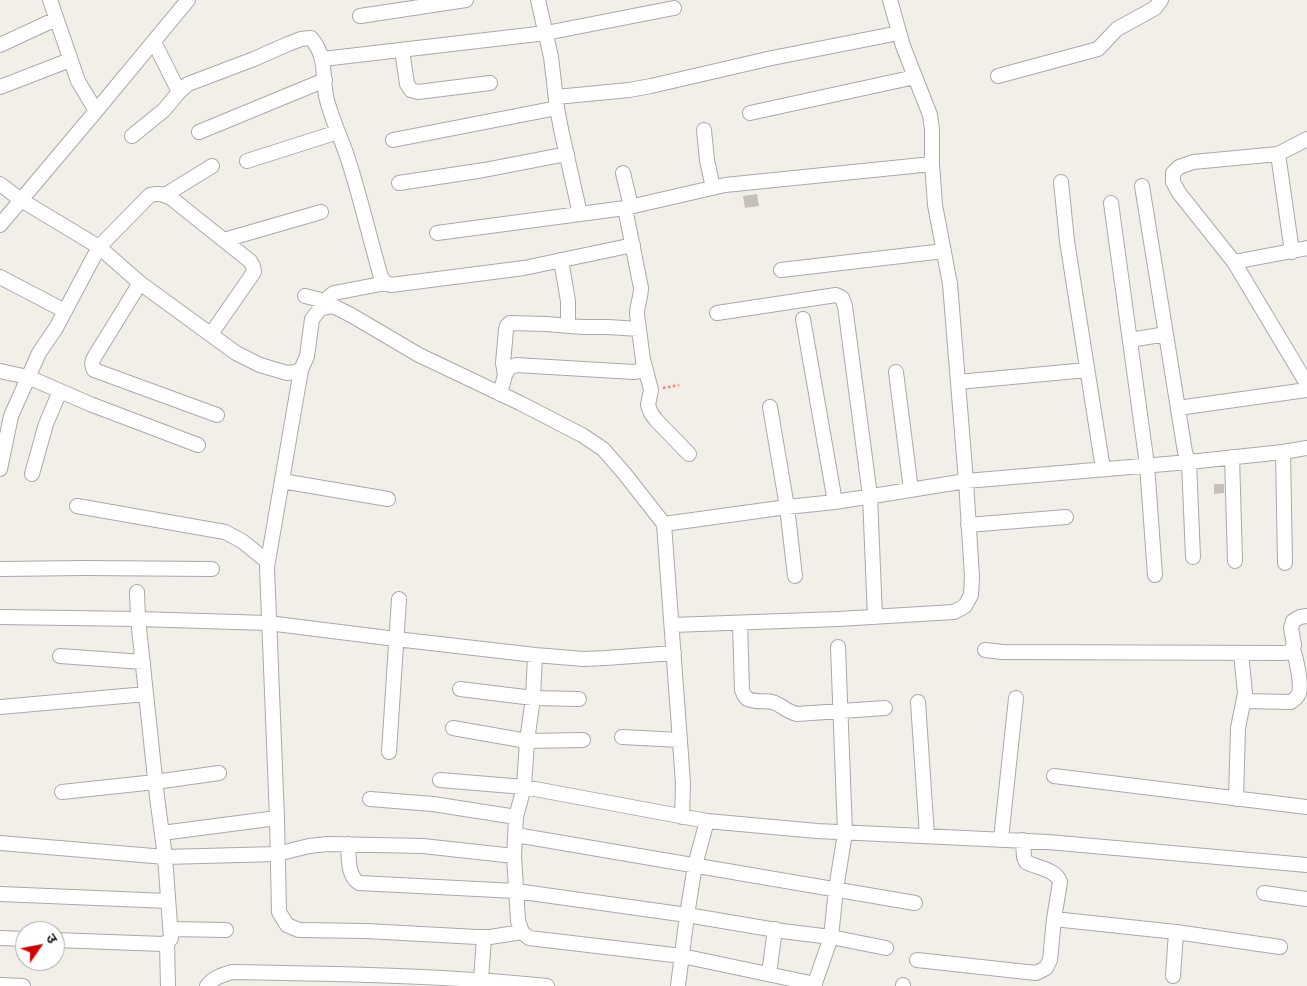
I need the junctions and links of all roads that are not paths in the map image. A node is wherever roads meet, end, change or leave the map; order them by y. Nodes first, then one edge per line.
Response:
1 (50, 0) edge
2 (188, 0) edge
3 (466, 0) edge
4 (538, 0) edge
5 (890, 0) edge
6 (1161, 0) edge
7 (674, 8) dead end
8 (360, 16) dead end
9 (56, 19) junction
10 (546, 33) junction
11 (899, 33) junction
12 (154, 42) junction
13 (0, 45) edge
14 (402, 50) junction
15 (323, 59) junction
16 (70, 60) junction
17 (998, 76) dead end
18 (915, 77) junction
19 (325, 80) junction
20 (490, 83) dead end
21 (0, 87) edge
22 (179, 92) junction
23 (556, 102) junction
24 (96, 111) junction
25 (750, 113) dead end
26 (704, 130) dead end
27 (199, 132) dead end
28 (338, 132) junction
29 (132, 136) dead end
30 (1307, 139) edge
31 (393, 140) dead end
32 (567, 154) junction
33 (1278, 154) junction
34 (247, 160) dead end
35 (932, 164) junction
36 (212, 166) dead end
37 (623, 174) dead end
38 (1061, 182) dead end
39 (399, 183) dead end
40 (0, 184) edge
41 (1142, 186) dead end
42 (713, 188) junction
43 (166, 195) junction
44 (21, 200) junction
45 (1111, 203) dead end
46 (628, 207) junction
47 (321, 212) dead end
48 (580, 214) junction
49 (0, 225) edge
50 (437, 233) dead end
51 (224, 240) junction
52 (633, 245) junction
53 (99, 247) junction
54 (1307, 248) edge
55 (944, 251) junction
56 (1292, 252) junction
57 (561, 260) junction
58 (1234, 262) junction
59 (781, 270) dead end
60 (0, 277) edge
61 (140, 283) junction
62 (386, 283) junction
63 (305, 296) dead end
64 (323, 305) junction
65 (65, 311) junction
66 (717, 312) dead end
67 (803, 318) dead end
68 (568, 326) junction
69 (639, 329) junction
70 (211, 334) junction
71 (1166, 334) junction
72 (1130, 340) junction
73 (644, 363) junction
74 (301, 370) junction
75 (1087, 370) junction
76 (0, 371) edge
77 (896, 372) dead end
78 (505, 375) junction
79 (28, 377) junction
80 (958, 382) junction
81 (1307, 384) edge
82 (1307, 390) edge
83 (60, 391) junction
84 (500, 394) junction
85 (770, 407) dead end
86 (1178, 408) junction
87 (217, 414) dead end
88 (198, 444) dead end
89 (1307, 448) edge
90 (1283, 452) junction
91 (689, 454) dead end
92 (1232, 458) junction
93 (1189, 462) junction
94 (1147, 466) junction
95 (0, 469) edge
96 (1103, 470) junction
97 (32, 474) dead end
98 (282, 481) junction
99 (966, 481) junction
100 (911, 490) junction
101 (870, 496) junction
102 (388, 499) dead end
103 (835, 502) junction
104 (77, 506) dead end
105 (787, 507) junction
106 (1066, 517) dead end
107 (664, 524) junction
108 (968, 525) junction
109 (1193, 558) dead end
110 (1234, 561) dead end
111 (268, 562) junction
112 (1286, 563) dead end
113 (0, 569) edge
114 (212, 569) dead end
115 (1155, 574) dead end
116 (796, 576) dead end
117 (137, 592) dead end
118 (398, 599) dead end
119 (1307, 616) edge
120 (0, 617) edge
121 (875, 617) junction
122 (138, 619) junction
123 (740, 622) junction
124 (268, 623) junction
125 (672, 624) junction
126 (396, 639) junction
127 (838, 647) dead end
128 (1293, 649) junction
129 (985, 650) dead end
130 (674, 653) junction
131 (1241, 653) junction
132 (535, 655) junction
133 (60, 656) dead end
134 (142, 662) junction
135 (460, 689) dead end
136 (146, 694) junction
137 (533, 698) junction
138 (1016, 698) dead end
139 (579, 699) dead end
140 (1244, 701) junction
141 (918, 702) dead end
142 (0, 707) edge
143 (885, 708) dead end
144 (840, 712) junction
145 (453, 728) dead end
146 (622, 737) dead end
147 (583, 740) dead end
148 (680, 740) junction
149 (527, 741) junction
150 (389, 752) dead end
151 (219, 773) dead end
152 (1054, 776) dead end
153 (440, 780) dead end
154 (155, 782) junction
155 (524, 787) junction
156 (62, 792) dead end
157 (370, 799) dead end
158 (1236, 799) junction
159 (1307, 807) edge
160 (682, 816) junction
161 (516, 817) junction
162 (277, 818) junction
163 (707, 821) junction
164 (162, 833) junction
165 (845, 833) junction
166 (516, 835) junction
167 (927, 836) junction
168 (1001, 840) junction
169 (1023, 840) junction
170 (0, 843) edge
171 (348, 844) junction
172 (277, 854) junction
173 (514, 856) junction
174 (165, 857) junction
175 (695, 865) junction
176 (1307, 865) edge
177 (836, 888) junction
178 (516, 891) junction
179 (1264, 893) dead end
180 (0, 894) edge
181 (1307, 898) edge
182 (168, 901) junction
183 (915, 903) dead end
184 (687, 914) junction
185 (1054, 919) junction
186 (171, 929) junction
187 (775, 929) junction
188 (226, 930) dead end
189 (522, 932) junction
190 (1176, 932) junction
191 (484, 937) junction
192 (831, 937) junction
193 (0, 938) edge
194 (15, 939) edge
195 (65, 940) edge
196 (167, 943) junction
197 (1280, 947) dead end
198 (886, 948) dead end
199 (682, 956) junction
200 (917, 960) dead end
201 (769, 974) junction
202 (1173, 976) dead end
203 (356, 980) edge
204 (480, 980) junction
205 (0, 985) edge
206 (815, 985) edge
207 (23, 986) edge
208 (168, 986) edge
209 (207, 986) edge
210 (546, 986) edge
211 (678, 986) edge

1 - 9 street
2 - 12 street
3 - 8 street
4 - 10 street
5 - 11 street
6 - 17 street
7 - 10 street
9 - 13 street
9 - 16 street
10 - 14 street
10 - 23 street
11 - 18 street
11 - 23 street
12 - 22 street
12 - 24 street
14 - 15 street
14 - 20 street
15 - 19 street
15 - 22 street
16 - 21 street
16 - 24 street
18 - 25 street
18 - 35 street
19 - 27 street
19 - 28 street
22 - 29 street
23 - 31 street
23 - 32 street
24 - 44 street
26 - 42 street
28 - 34 street
28 - 62 street
30 - 33 street
32 - 39 street
32 - 48 street
33 - 56 street
33 - 58 street
35 - 42 street
35 - 55 street
36 - 43 street
37 - 46 street
38 - 75 street
40 - 44 street
41 - 71 street
42 - 46 street
43 - 51 street
43 - 53 street
44 - 49 street
44 - 53 street
45 - 72 street
46 - 48 street
46 - 52 street
47 - 51 street
48 - 50 street
51 - 70 street
52 - 57 street
52 - 69 street
53 - 61 street
53 - 65 street
54 - 56 street
55 - 59 street
55 - 80 street
56 - 58 street
57 - 62 street
57 - 68 street
58 - 81 street
60 - 65 street
61 - 70 street
61 - 87 street
62 - 64 street
63 - 64 street
64 - 74 street
64 - 84 street
65 - 79 street
66 - 101 street
67 - 103 street
68 - 69 street
68 - 78 street
69 - 73 street
70 - 74 street
71 - 72 street
71 - 86 street
72 - 94 street
73 - 78 street
73 - 91 street
74 - 98 street
75 - 80 street
75 - 96 street
76 - 79 street
77 - 100 street
78 - 84 street
79 - 83 street
79 - 95 street
80 - 99 street
82 - 86 street
83 - 88 street
83 - 97 street
84 - 107 street
85 - 105 street
86 - 93 street
89 - 90 street
90 - 92 street
90 - 112 street
92 - 93 street
92 - 110 street
93 - 94 street
93 - 109 street
94 - 96 street
94 - 115 street
96 - 99 street
98 - 102 street
98 - 111 street
99 - 100 street
99 - 108 street
100 - 101 street
101 - 103 street
101 - 121 street
103 - 105 street
104 - 111 street
105 - 107 street
105 - 116 street
106 - 108 street
107 - 125 street
108 - 121 street
111 - 124 street
113 - 114 street
117 - 122 street
118 - 126 street
119 - 128 street
120 - 122 street
121 - 123 street
122 - 124 street
122 - 134 street
123 - 125 street
123 - 144 street
124 - 126 street
124 - 162 street
125 - 130 street
126 - 132 street
126 - 150 street
127 - 144 street
128 - 131 street
128 - 140 street
129 - 131 street
130 - 132 street
130 - 148 street
131 - 140 street
132 - 137 street
133 - 134 street
134 - 136 street
135 - 137 street
136 - 142 street
136 - 154 street
137 - 139 street
137 - 149 street
138 - 168 street
140 - 158 street
141 - 167 street
143 - 144 street
144 - 165 street
145 - 149 street
146 - 148 street
147 - 149 street
148 - 160 street
149 - 155 street
151 - 154 street
152 - 158 street
153 - 155 street
154 - 156 street
154 - 164 street
155 - 160 street
155 - 161 street
157 - 161 street
158 - 159 street
160 - 163 street
161 - 166 street
162 - 164 street
162 - 172 street
163 - 165 street
163 - 175 street
164 - 174 street
165 - 167 street
165 - 177 street
166 - 173 street
166 - 175 street
167 - 168 street
168 - 169 street
169 - 176 street
169 - 185 street
170 - 174 street
171 - 172 street
171 - 173 street
171 - 178 street
172 - 174 street
172 - 191 street
173 - 178 street
174 - 182 street
175 - 177 street
175 - 184 street
177 - 183 street
177 - 192 street
178 - 184 street
178 - 189 street
179 - 181 street
180 - 182 street
182 - 186 street
184 - 187 street
184 - 199 street
185 - 190 street
185 - 200 street
186 - 188 street
186 - 196 street
187 - 192 street
187 - 201 street
189 - 191 street
189 - 199 street
190 - 197 street
190 - 202 street
191 - 204 street
192 - 198 street
192 - 206 street
193 - 194 street
195 - 196 street
196 - 208 street
199 - 201 street
199 - 211 street
201 - 206 street
203 - 204 street
203 - 209 street
204 - 210 street
205 - 207 street

